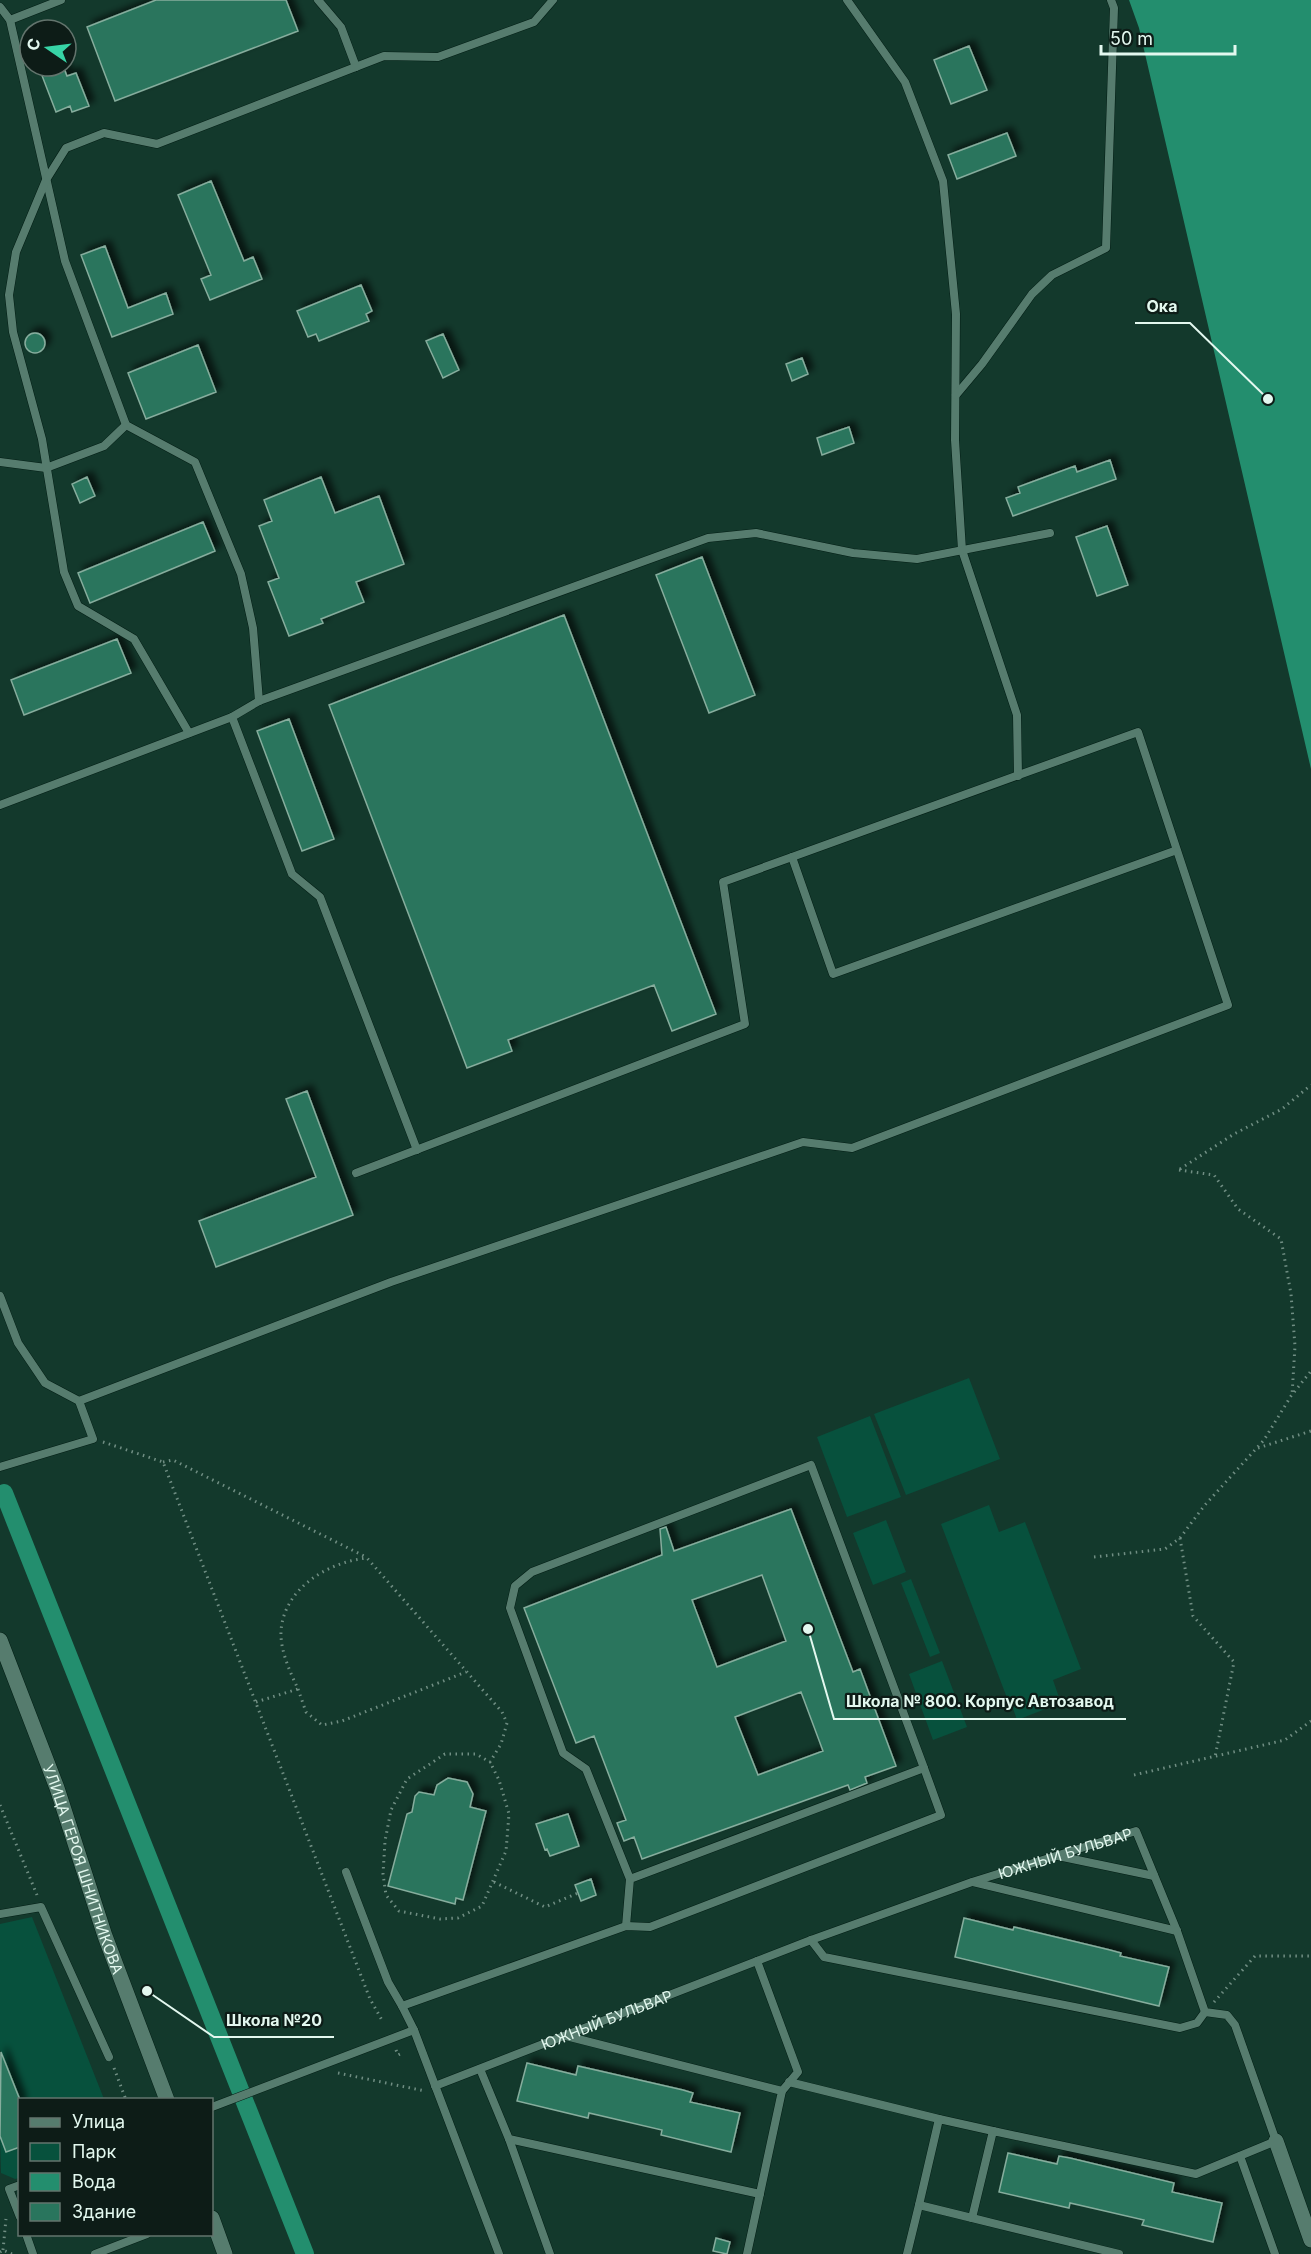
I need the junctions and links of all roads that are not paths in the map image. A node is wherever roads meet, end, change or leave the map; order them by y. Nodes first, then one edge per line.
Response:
1 (61, 0) edge
2 (318, 0) edge
3 (553, 0) edge
4 (847, 0) edge
5 (1111, 0) edge
6 (0, 7) edge
7 (10, 20) junction
8 (356, 67) junction
9 (46, 180) junction
10 (956, 395) junction
11 (126, 425) junction
12 (0, 462) edge
13 (46, 468) junction
14 (1050, 533) dead end
15 (962, 550) junction
16 (259, 701) junction
17 (232, 717) junction
18 (189, 734) junction
19 (1018, 776) junction
20 (0, 805) edge
21 (1177, 850) junction
22 (792, 857) junction
23 (417, 1150) junction
24 (356, 1173) dead end
25 (0, 1296) edge
26 (79, 1401) junction
27 (0, 1467) edge
28 (0, 1640) edge
29 (924, 1768) junction
30 (1056, 1856) junction
31 (346, 1872) dead end
32 (1154, 1876) junction
33 (630, 1879) junction
34 (972, 1882) junction
35 (0, 1914) edge
36 (626, 1926) junction
37 (1177, 1931) junction
38 (812, 1940) junction
39 (757, 1961) junction
40 (402, 2006) junction
41 (1205, 2012) junction
42 (414, 2030) junction
43 (566, 2037) junction
44 (109, 2056) road end
45 (480, 2069) junction
46 (789, 2082) junction
47 (437, 2090) junction
48 (782, 2091) junction
49 (166, 2098) edge
50 (214, 2106) edge
51 (939, 2119) junction
52 (993, 2132) junction
53 (508, 2139) junction
54 (1276, 2141) junction
55 (1240, 2156) junction
56 (0, 2184) edge
57 (18, 2186) edge
58 (9, 2189) junction
59 (760, 2194) junction
60 (919, 2205) junction
61 (18, 2212) edge
62 (972, 2218) junction
63 (213, 2221) edge
64 (26, 2236) edge
65 (144, 2236) edge
66 (1311, 2240) edge
67 (33, 2254) edge
68 (95, 2254) edge
69 (225, 2254) edge
70 (499, 2254) edge
71 (550, 2254) edge
72 (747, 2254) edge
73 (907, 2254) edge
74 (1119, 2254) edge
75 (1275, 2254) edge

1 - 7 lane
2 - 8 lane
3 - 8 lane
4 - 10 lane
5 - 10 lane
6 - 7 lane
7 - 9 lane
8 - 9 lane
9 - 11 lane
9 - 13 lane
10 - 15 lane
11 - 13 lane
11 - 16 lane
12 - 13 lane
13 - 18 lane
14 - 15 lane
15 - 16 lane
15 - 19 lane
16 - 17 lane
17 - 18 lane
17 - 23 lane
18 - 20 lane
19 - 21 lane
19 - 22 lane
21 - 22 lane
21 - 26 lane
22 - 23 lane
23 - 24 lane
25 - 26 lane
26 - 27 lane
28 - 49 street, УЛИЦА ГЕРОЯ ШНИТНИКОВА
29 - 33 lane
29 - 33 lane
29 - 36 lane
30 - 32 lane
30 - 32 lane, ЮЖНЫЙ БУЛЬВАР
30 - 34 lane, ЮЖНЫЙ БУЛЬВАР
31 - 40 lane
32 - 37 lane, ЮЖНЫЙ БУЛЬВАР
33 - 36 lane
34 - 37 lane
34 - 38 lane, ЮЖНЫЙ БУЛЬВАР
35 - 44 lane
36 - 40 lane
37 - 41 lane, ЮЖНЫЙ БУЛЬВАР
38 - 39 lane, ЮЖНЫЙ БУЛЬВАР
38 - 41 lane
39 - 43 lane, ЮЖНЫЙ БУЛЬВАР
39 - 46 lane
40 - 42 lane
41 - 54 lane
42 - 47 lane
42 - 50 lane
43 - 45 lane, ЮЖНЫЙ БУЛЬВАР
43 - 48 lane
45 - 47 lane, ЮЖНЫЙ БУЛЬВАР
45 - 53 lane
46 - 48 lane
46 - 51 lane
47 - 70 lane
48 - 59 lane
51 - 52 lane
51 - 60 lane
52 - 55 lane
52 - 62 lane
53 - 59 lane
53 - 71 lane
54 - 55 lane
54 - 66 street
55 - 75 lane
56 - 58 lane
57 - 58 lane
58 - 61 lane
59 - 72 lane
60 - 62 lane
60 - 73 lane
62 - 74 lane
63 - 69 street
64 - 67 lane
65 - 68 lane

